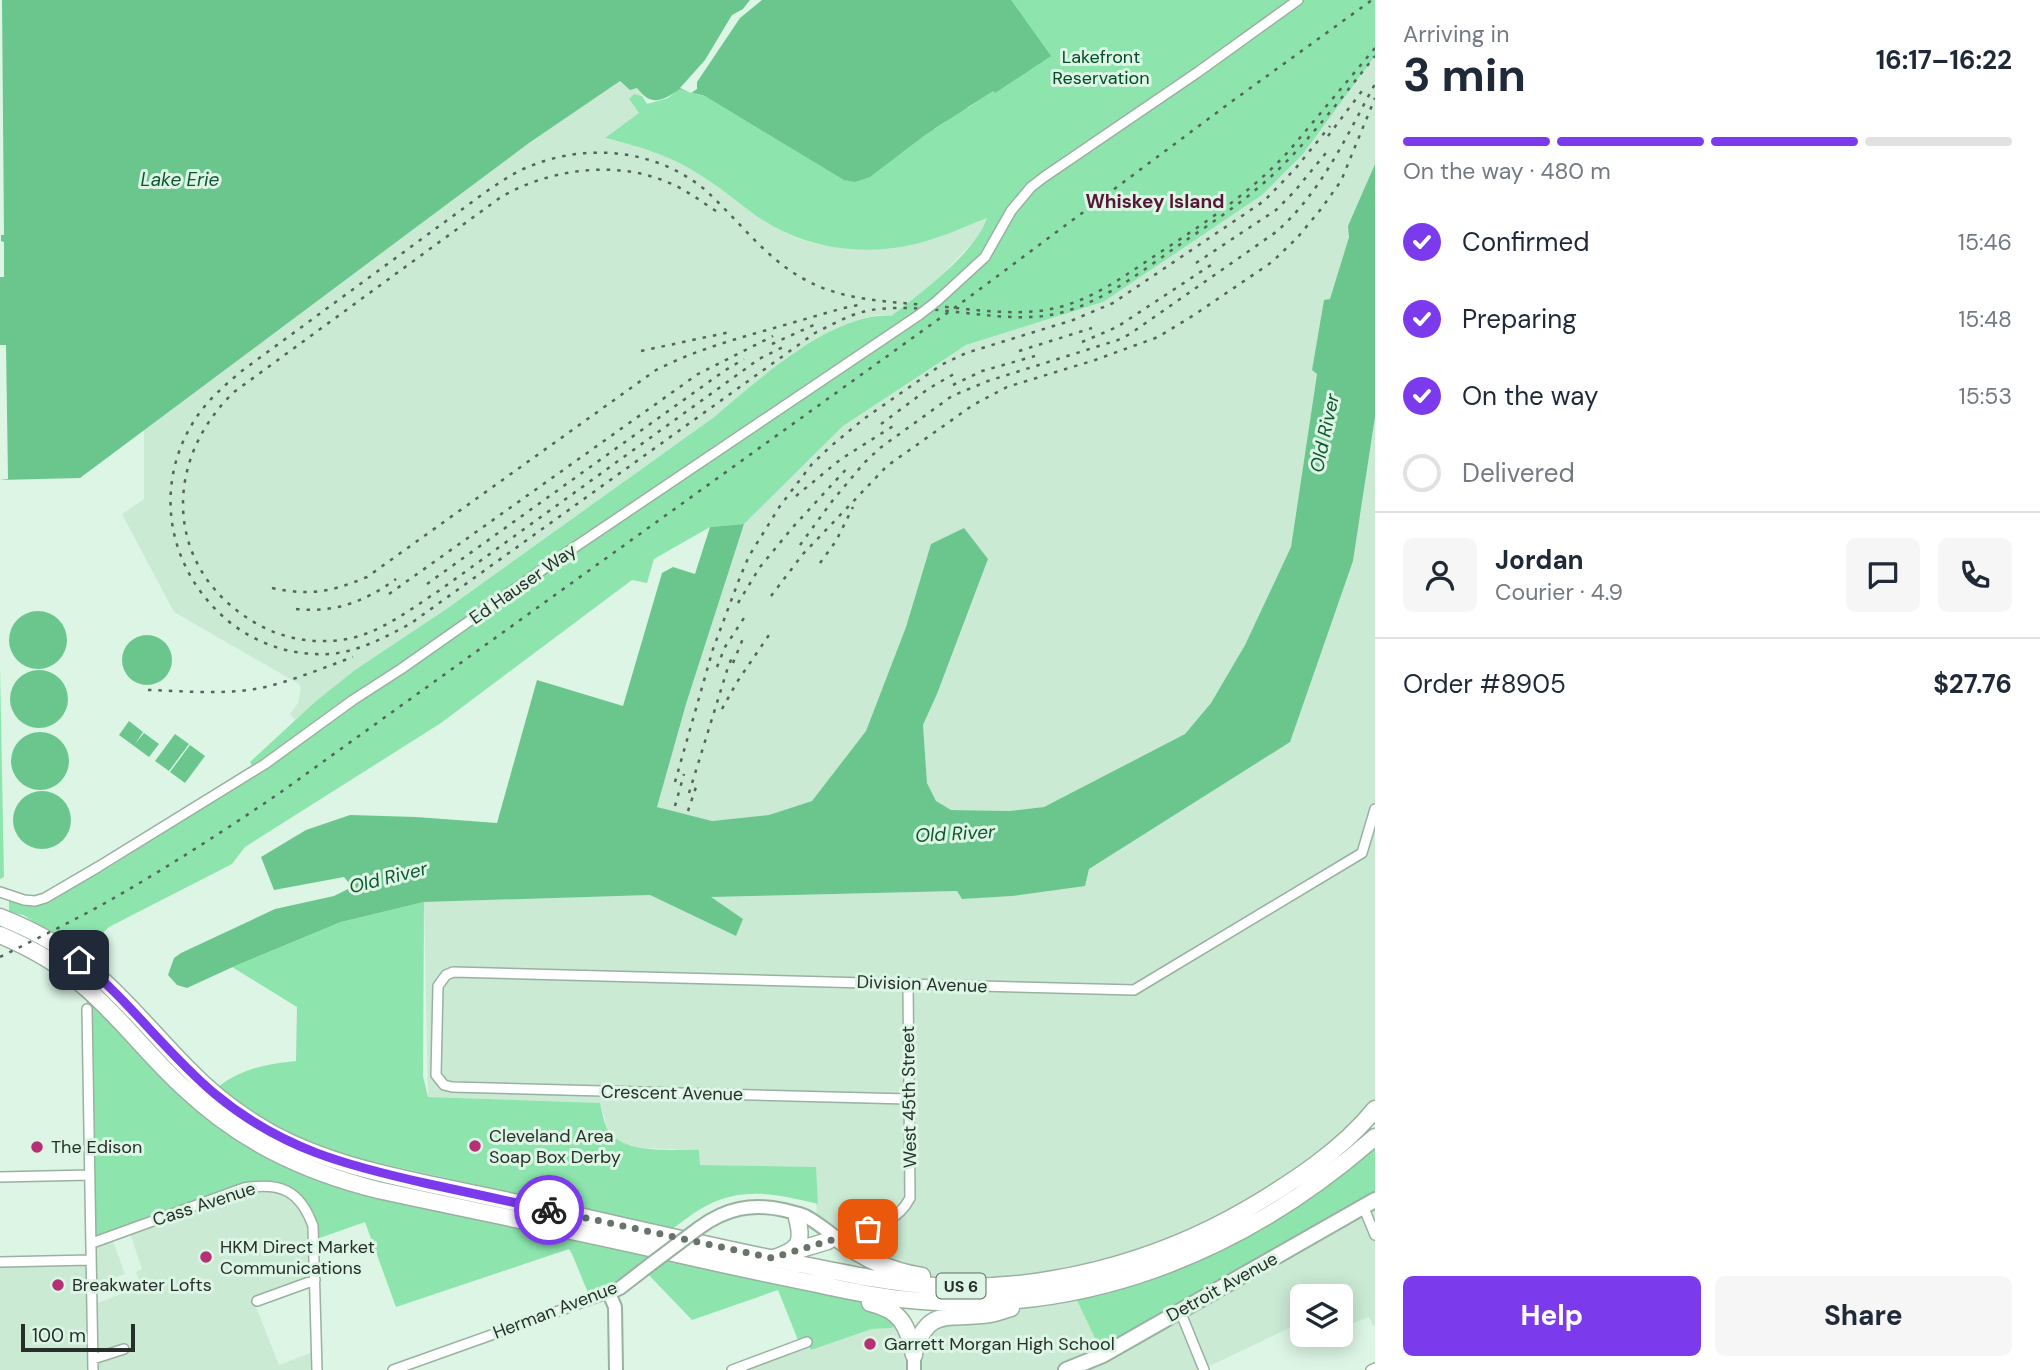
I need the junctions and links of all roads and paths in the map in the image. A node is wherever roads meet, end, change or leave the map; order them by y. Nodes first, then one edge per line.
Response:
1 (1298, 0) edge
2 (1374, 812) edge
3 (0, 892) edge
4 (0, 917) edge
5 (0, 935) edge
6 (908, 983) junction
7 (87, 1009) dead end
8 (438, 1079) joint
9 (908, 1099) junction
10 (1371, 1115) edge
11 (1375, 1137) edge
12 (90, 1175) junction
13 (0, 1177) edge
14 (1369, 1203) edge
15 (790, 1214) junction
16 (1375, 1235) edge
17 (833, 1240) junction
18 (92, 1243) junction
19 (791, 1252) junction
20 (1150, 1254) junction
21 (772, 1258) junction
22 (91, 1260) junction
23 (0, 1262) edge
24 (746, 1270) junction
25 (315, 1280) junction
26 (609, 1293) junction
27 (1050, 1296) junction
28 (257, 1301) dead end
29 (1180, 1311) junction
30 (807, 1342) dead end
31 (124, 1349) dead end
32 (93, 1359) junction
33 (914, 1362) edge
34 (93, 1370) edge
35 (317, 1370) edge
36 (393, 1370) edge
37 (616, 1370) edge
38 (732, 1370) edge
39 (1066, 1370) edge
40 (1204, 1370) edge

1 - 3 street, Ed Hauser Way, bridge
2 - 6 street, Division Avenue
4 - 21 highway, US 6
5 - 24 highway, US 6
6 - 8 street, Division Avenue
6 - 9 street, West 45th Street
7 - 12 street
8 - 9 street, Crescent Avenue
9 - 17 street, West 45th Street
10 - 20 highway, US 6
11 - 27 highway, US 6
12 - 13 street
12 - 18 street
14 - 16 street
14 - 29 main road, Detroit Avenue
15 - 17 street, Herman Avenue
15 - 19 highway
15 - 26 street, Herman Avenue, bridge
17 - 19 highway
17 - 20 highway
18 - 22 street
18 - 25 street, Cass Avenue
19 - 21 highway
20 - 21 highway, US 6
22 - 23 street
22 - 32 street
24 - 27 highway, US 6
24 - 33 highway
25 - 28 street
25 - 35 street
26 - 36 street, Herman Avenue
26 - 37 street
27 - 33 highway
29 - 39 main road, Detroit Avenue
29 - 40 street
30 - 38 street
31 - 32 street
32 - 34 street

